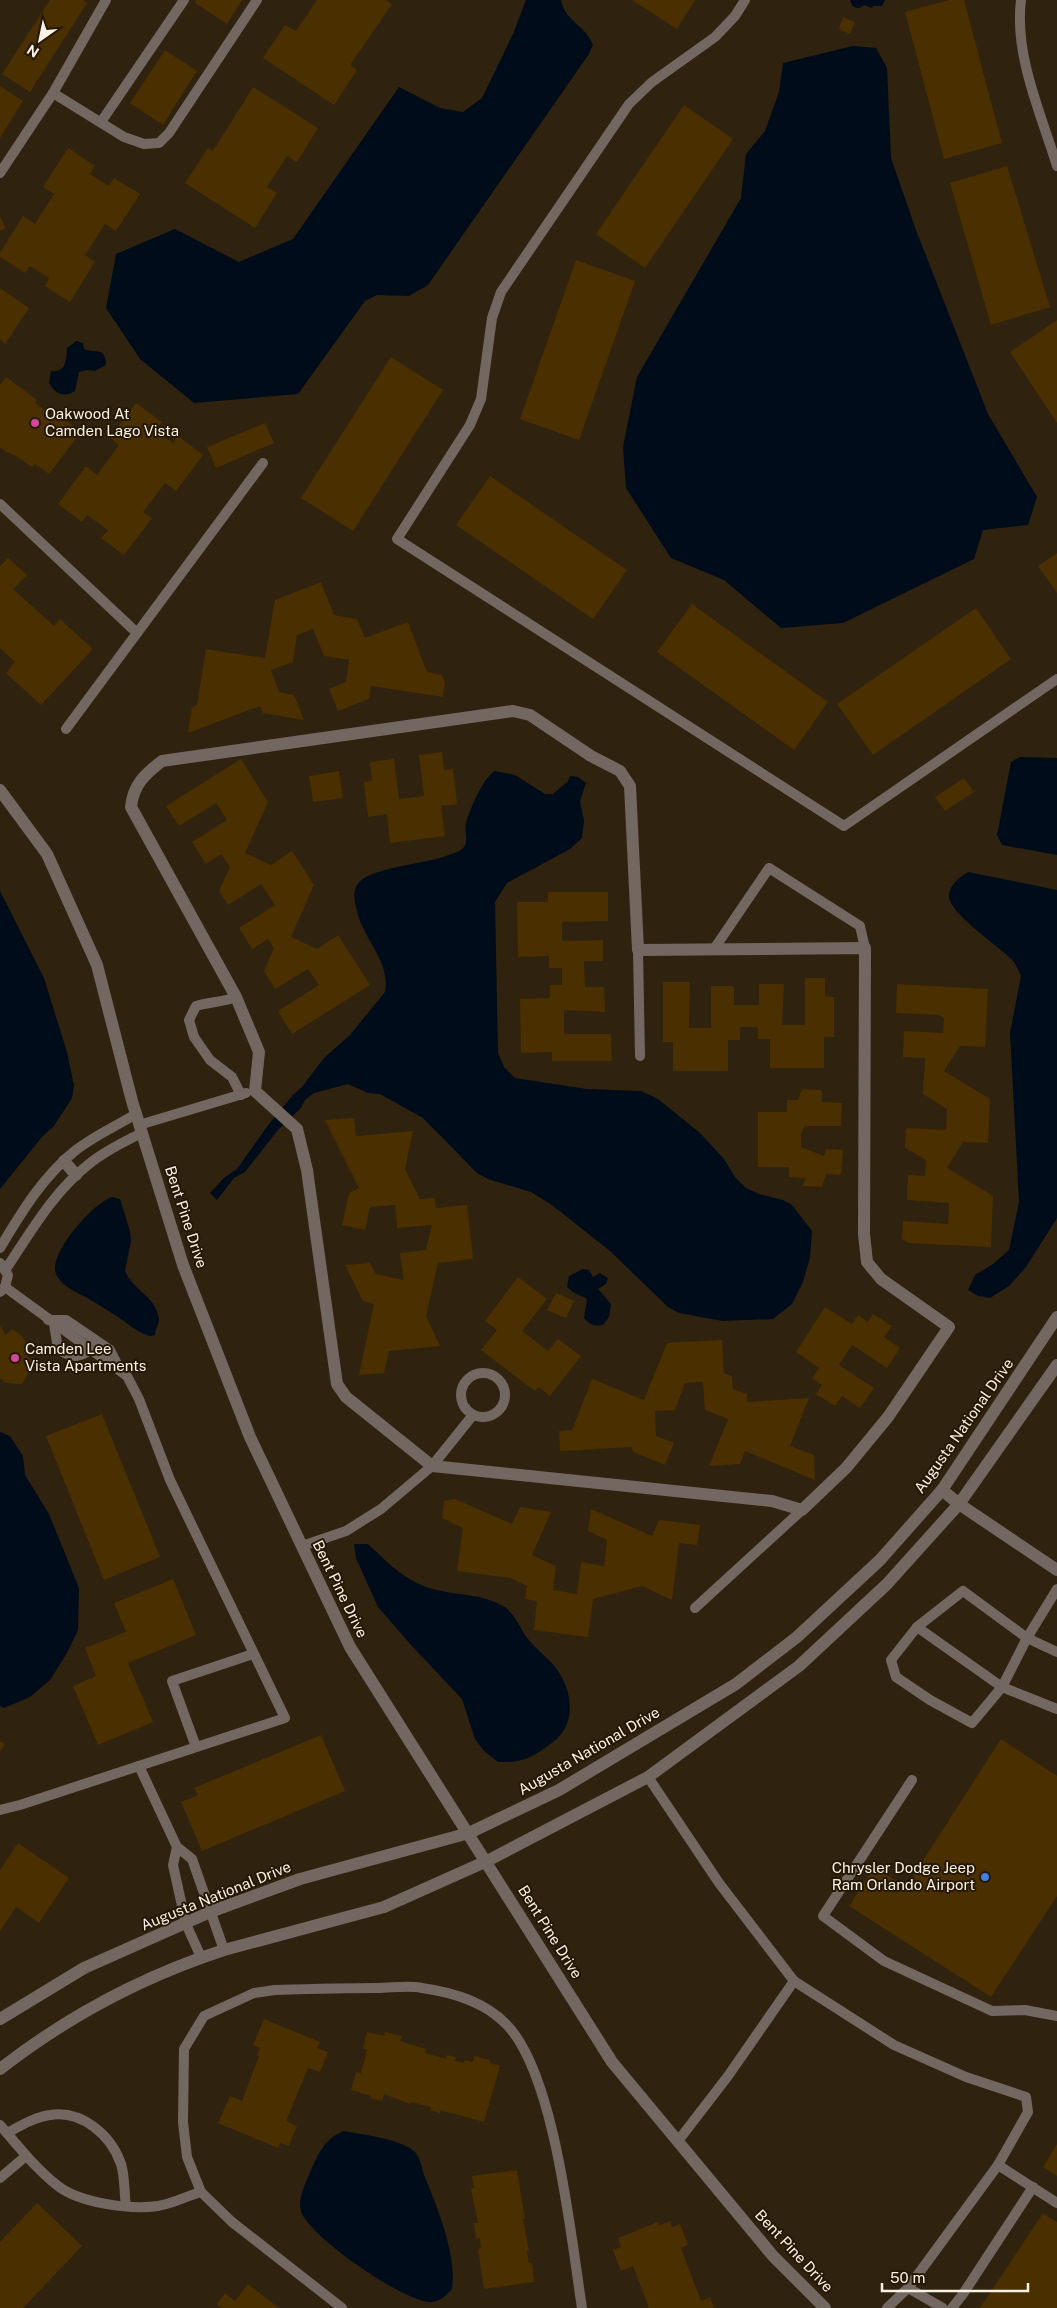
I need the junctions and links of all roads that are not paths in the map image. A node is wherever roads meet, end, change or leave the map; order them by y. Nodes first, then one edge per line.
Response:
1 (106, 0) edge
2 (184, 0) edge
3 (256, 0) edge
4 (745, 0) edge
5 (1021, 0) edge
6 (53, 93) junction
7 (100, 122) junction
8 (1057, 166) edge
9 (0, 173) edge
10 (263, 463) dead end
11 (0, 504) edge
12 (137, 633) junction
13 (1057, 679) edge
14 (66, 729) dead end
15 (0, 790) edge
16 (714, 948) junction
17 (865, 948) junction
18 (638, 950) junction
19 (236, 997) junction
20 (640, 1056) dead end
21 (256, 1091) junction
22 (240, 1095) junction
23 (139, 1124) junction
24 (64, 1161) junction
25 (76, 1175) junction
26 (0, 1248) edge
27 (3, 1266) edge
28 (2, 1290) edge
29 (1057, 1317) edge
30 (51, 1322) junction
31 (94, 1345) junction
32 (1057, 1365) edge
33 (473, 1415) junction
34 (432, 1466) junction
35 (942, 1490) junction
36 (959, 1504) junction
37 (802, 1510) junction
38 (302, 1546) junction
39 (1057, 1570) edge
40 (1057, 1589) edge
41 (695, 1608) dead end
42 (918, 1627) junction
43 (1027, 1638) junction
44 (1057, 1652) edge
45 (253, 1654) junction
46 (1002, 1687) junction
47 (1057, 1709) edge
48 (196, 1747) junction
49 (139, 1766) junction
50 (648, 1777) junction
51 (912, 1780) dead end
52 (0, 1810) edge
53 (469, 1833) junction
54 (178, 1847) junction
55 (486, 1861) junction
56 (210, 1912) junction
57 (186, 1924) junction
58 (224, 1950) junction
59 (201, 1957) junction
60 (794, 1981) junction
61 (1057, 2016) edge
62 (0, 2019) edge
63 (0, 2069) edge
64 (0, 2125) edge
65 (7, 2133) junction
66 (678, 2141) junction
67 (26, 2156) junction
68 (998, 2165) junction
69 (0, 2178) edge
70 (1033, 2187) junction
71 (201, 2192) junction
72 (1057, 2203) edge
73 (126, 2206) junction
74 (908, 2288) junction
75 (342, 2308) edge
76 (582, 2308) edge
77 (826, 2308) edge
78 (887, 2308) edge
79 (943, 2308) edge
80 (952, 2308) edge

1 - 6 lane
2 - 7 lane
3 - 7 lane
4 - 13 lane
5 - 8 lane
6 - 7 lane
6 - 9 lane
10 - 12 lane
11 - 12 lane
12 - 14 lane
15 - 23 street, Bent Pine Drive
16 - 17 street
16 - 17 lane
16 - 18 street
17 - 37 street
18 - 19 street
18 - 20 lane
19 - 21 street
19 - 22 lane
21 - 22 lane
21 - 34 street
22 - 23 lane
23 - 24 lane
23 - 25 lane
23 - 38 street, Bent Pine Drive
24 - 25 street
24 - 26 lane
25 - 27 lane
27 - 28 lane
28 - 30 lane
29 - 35 street, Augusta National Drive
30 - 31 lane
30 - 31 lane
31 - 45 lane
32 - 36 street
33 - 33 lane
33 - 34 lane
34 - 37 street
34 - 38 lane
35 - 36 street
35 - 53 street, Augusta National Drive
36 - 39 street
36 - 50 street
37 - 41 lane
38 - 53 street, Bent Pine Drive
40 - 43 lane
42 - 43 lane
42 - 46 lane
42 - 46 lane
43 - 44 lane
43 - 46 lane
45 - 48 lane
45 - 48 lane
46 - 47 lane
48 - 49 lane
49 - 52 lane
49 - 54 lane
50 - 55 street
50 - 60 lane
51 - 61 lane
53 - 55 street, Bent Pine Drive
53 - 56 street, Augusta National Drive
54 - 56 lane
54 - 57 lane
55 - 58 street
55 - 66 street, Bent Pine Drive
56 - 57 street, Augusta National Drive
56 - 58 lane
57 - 59 lane
57 - 62 street, Augusta National Drive
58 - 59 street
59 - 63 street
60 - 66 lane
60 - 68 lane
64 - 65 lane
65 - 67 lane
65 - 73 lane
66 - 77 street, Bent Pine Drive
67 - 69 lane
67 - 73 lane
68 - 70 lane
68 - 74 lane
70 - 72 lane
70 - 80 lane
71 - 73 lane
71 - 75 lane
71 - 76 lane
74 - 78 lane
74 - 79 lane

